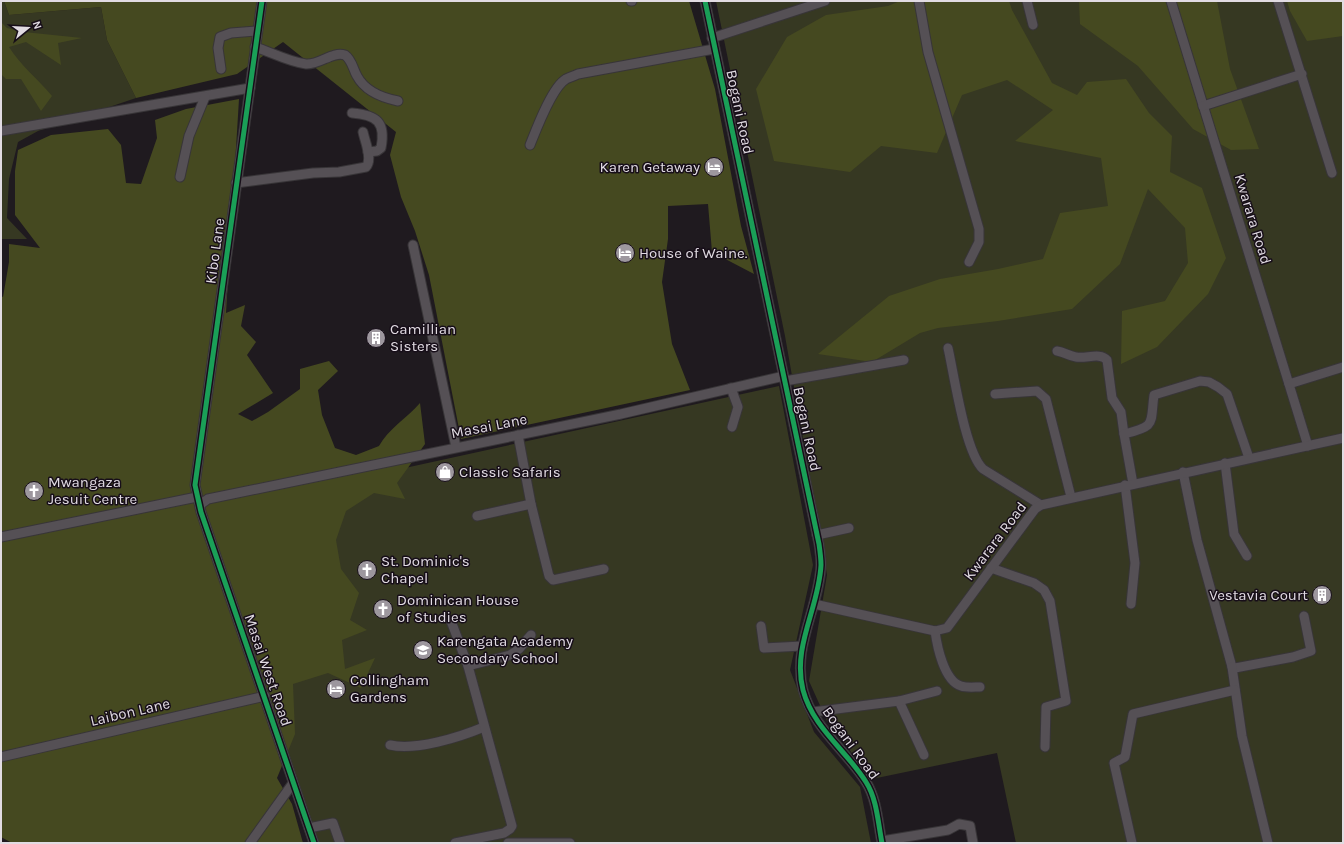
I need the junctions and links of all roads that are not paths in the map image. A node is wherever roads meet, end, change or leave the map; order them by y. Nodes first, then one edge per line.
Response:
1 (262, 1) edge
2 (704, 1) edge
3 (825, 1) edge
4 (919, 1) edge
5 (1027, 1) edge
6 (1171, 1) edge
7 (1278, 1) edge
8 (1033, 26) dead end
9 (257, 31) junction
10 (712, 38) junction
11 (255, 47) junction
12 (714, 49) junction
13 (222, 69) dead end
14 (1302, 74) junction
15 (250, 88) junction
16 (205, 97) junction
17 (398, 101) dead end
18 (1203, 106) junction
19 (352, 113) dead end
20 (1, 131) edge
21 (363, 132) dead end
22 (530, 146) dead end
23 (368, 152) junction
24 (1332, 173) dead end
25 (180, 177) dead end
26 (236, 183) junction
27 (413, 245) dead end
28 (970, 262) dead end
29 (948, 348) dead end
30 (1057, 351) dead end
31 (904, 360) dead end
32 (1343, 366) edge
33 (785, 378) junction
34 (1289, 384) junction
35 (731, 388) junction
36 (995, 394) dead end
37 (732, 427) dead end
38 (1124, 434) junction
39 (518, 435) junction
40 (1343, 438) edge
41 (1308, 446) junction
42 (456, 447) junction
43 (1249, 458) junction
44 (1225, 463) junction
45 (1183, 472) junction
46 (1129, 484) junction
47 (1071, 497) junction
48 (199, 500) junction
49 (531, 504) junction
50 (1041, 505) junction
51 (477, 516) dead end
52 (849, 528) dead end
53 (818, 535) junction
54 (1, 537) edge
55 (1247, 556) dead end
56 (991, 568) junction
57 (604, 569) dead end
58 (814, 604) junction
59 (1131, 604) dead end
60 (1304, 616) dead end
61 (451, 622) dead end
62 (761, 626) dead end
63 (935, 631) junction
64 (531, 635) dead end
65 (802, 646) junction
66 (468, 666) junction
67 (1232, 667) junction
68 (980, 687) dead end
69 (1235, 690) junction
70 (937, 691) dead end
71 (265, 696) junction
72 (899, 701) junction
73 (813, 712) junction
74 (484, 727) junction
75 (390, 745) dead end
76 (1045, 747) dead end
77 (924, 755) dead end
78 (1, 757) edge
79 (292, 783) junction
80 (309, 828) junction
81 (882, 842) edge
82 (250, 843) edge
83 (314, 843) edge
84 (340, 843) edge
85 (455, 843) edge
86 (514, 843) edge
87 (570, 843) edge
88 (973, 843) edge
89 (1132, 843) edge
90 (1268, 843) edge

1 - 9 street, Kibo Lane
2 - 10 street, Bogani Road
3 - 10 street
4 - 28 street
5 - 8 street
6 - 18 street, Kwarara Road
7 - 14 street
9 - 11 street, Kibo Lane
9 - 13 street
10 - 12 street, Bogani Road
11 - 15 street, Kibo Lane
11 - 17 street
12 - 22 street
12 - 33 street, Bogani Road
14 - 18 street
14 - 24 street
15 - 16 street
15 - 26 street, Kibo Lane
16 - 20 street
16 - 25 street
18 - 34 street, Kwarara Road
19 - 23 street
21 - 23 street
23 - 26 street
26 - 48 street, Kibo Lane
27 - 42 street
29 - 50 street
30 - 38 street
31 - 33 street, Masai Lane
32 - 34 street
33 - 35 street, Masai Lane
33 - 53 street, Bogani Road
34 - 41 street, Kwarara Road
35 - 37 street
35 - 39 street, Masai Lane
36 - 47 street
38 - 43 street
38 - 46 street
39 - 42 street, Masai Lane
39 - 49 street
40 - 41 street, Kwarara Road
41 - 43 street, Kwarara Road
42 - 48 street, Masai Lane
43 - 44 street, Kwarara Road
44 - 45 street, Kwarara Road
44 - 55 street
45 - 46 street, Kwarara Road
45 - 67 street
46 - 47 street, Kwarara Road
46 - 59 street
47 - 50 street, Kwarara Road
48 - 54 street, Masai Lane
48 - 71 street, Masai West Road
49 - 51 street
49 - 57 street
50 - 56 street, Kwarara Road
52 - 53 street
53 - 58 street, Bogani Road
56 - 63 street, Kwarara Road
56 - 76 street
58 - 63 street
58 - 65 street, Bogani Road
60 - 67 street
61 - 66 street
62 - 65 street
63 - 68 street
64 - 66 street
65 - 73 street, Bogani Road
66 - 74 street
67 - 69 street
69 - 89 street
69 - 90 street
70 - 72 street
71 - 78 street, Laibon Lane
71 - 79 street, Masai West Road
72 - 73 street
72 - 77 street
73 - 81 street, Bogani Road
74 - 75 street
74 - 85 street
79 - 80 street, Masai West Road
79 - 82 street
80 - 83 street, Masai West Road
80 - 84 street
81 - 88 street
86 - 87 street

